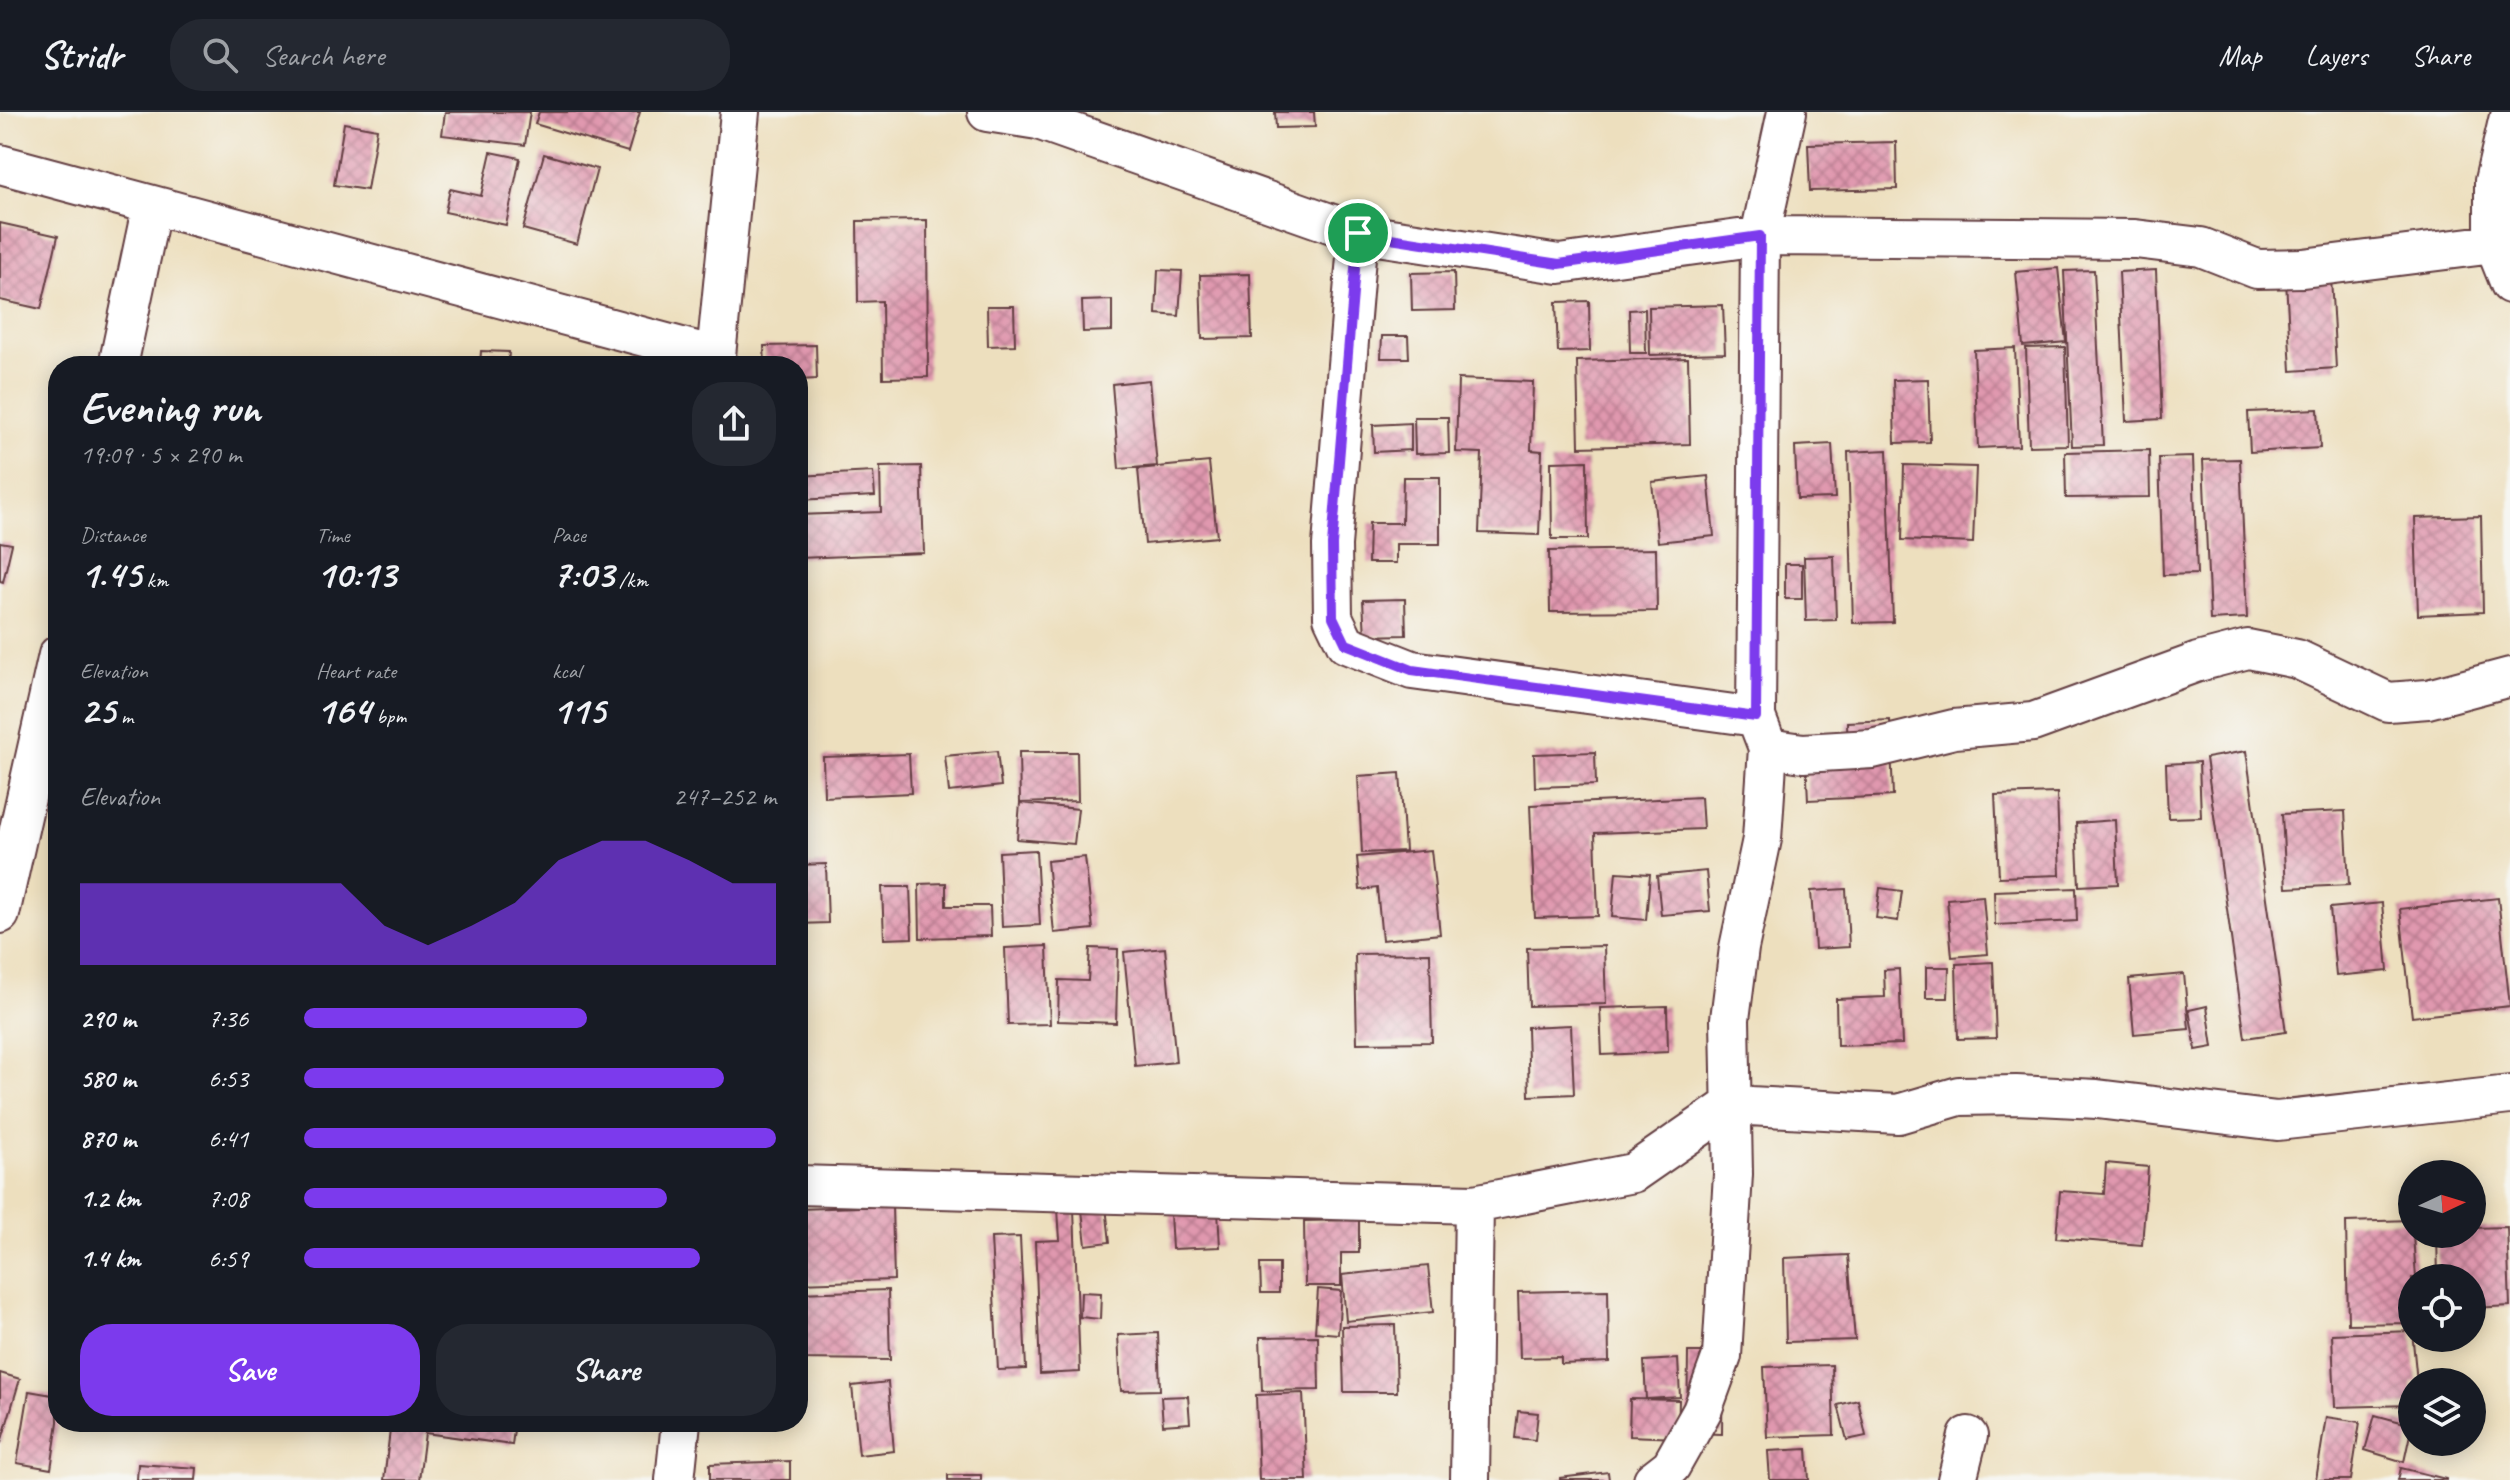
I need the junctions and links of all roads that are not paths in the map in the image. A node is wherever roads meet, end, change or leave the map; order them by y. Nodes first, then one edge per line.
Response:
1 (740, 112) edge
2 (987, 112) edge
3 (1787, 112) edge
4 (2510, 112) edge
5 (0, 164) edge
6 (152, 205) junction
7 (1358, 233) junction
8 (1760, 236) junction
9 (2494, 244) junction
10 (2510, 284) edge
11 (120, 356) edge
12 (697, 356) edge
13 (716, 356) edge
14 (2510, 677) edge
15 (48, 700) edge
16 (1762, 732) junction
17 (0, 914) edge
18 (2510, 1095) edge
19 (1731, 1105) junction
20 (808, 1185) edge
21 (1474, 1204) junction
22 (680, 1432) edge
23 (1968, 1436) dead end
24 (675, 1480) edge
25 (1470, 1480) edge
26 (1653, 1480) edge
27 (1957, 1480) edge

1 - 13 street
2 - 7 street
3 - 8 street
4 - 9 street
5 - 6 street
6 - 11 street
6 - 12 street
7 - 8 street
7 - 16 street
8 - 9 street
8 - 16 street
9 - 10 street
14 - 16 street
15 - 17 street
16 - 19 street
18 - 19 street
19 - 21 street
19 - 26 street
20 - 21 street
21 - 25 street
22 - 24 street
23 - 27 street

